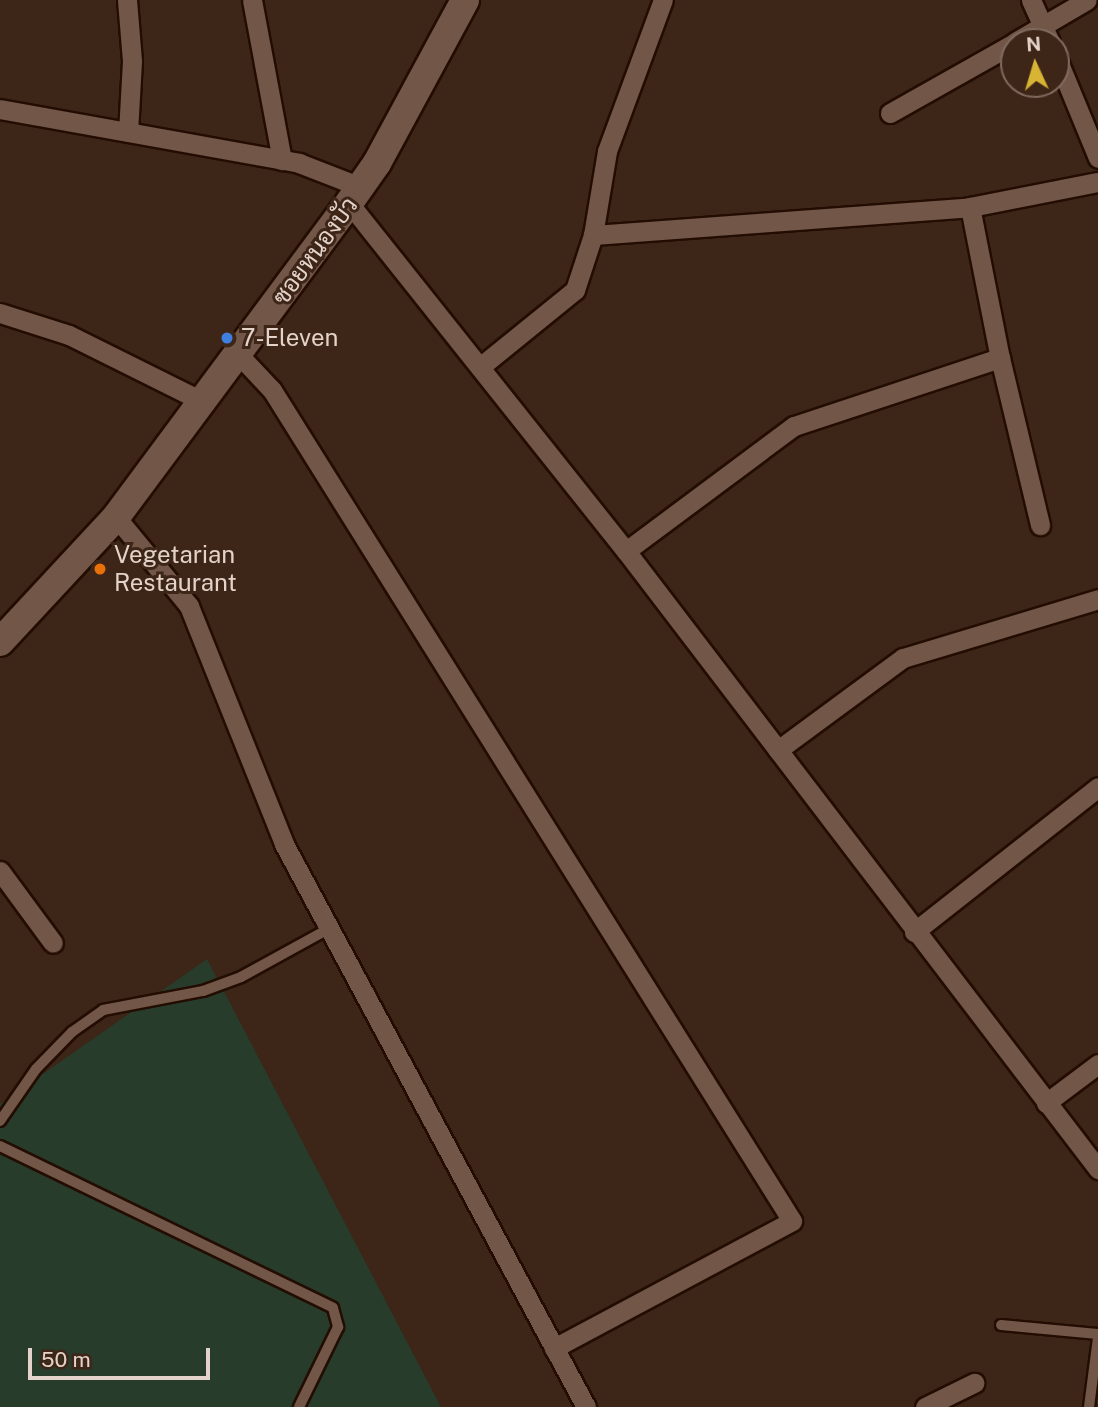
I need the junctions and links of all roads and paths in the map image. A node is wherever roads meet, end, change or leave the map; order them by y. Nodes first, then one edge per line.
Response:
1 (127, 0) edge
2 (252, 0) edge
3 (465, 0) edge
4 (663, 0) edge
5 (1031, 0) edge
6 (1087, 0) edge
7 (1043, 28) edge
8 (1053, 28) edge
9 (1000, 50) edge
10 (1070, 79) edge
11 (0, 109) edge
12 (890, 113) dead end
13 (1091, 114) edge
14 (128, 132) junction
15 (1098, 158) edge
16 (282, 160) junction
17 (1098, 182) edge
18 (355, 195) junction
19 (970, 207) junction
20 (593, 235) junction
21 (0, 313) edge
22 (239, 355) junction
23 (1000, 358) junction
24 (480, 367) junction
25 (204, 402) junction
26 (117, 517) junction
27 (1040, 525) dead end
28 (626, 551) junction
29 (1098, 599) edge
30 (0, 642) edge
31 (778, 750) junction
32 (1098, 788) edge
33 (0, 871) edge
34 (330, 928) junction
35 (914, 932) junction
36 (53, 943) dead end
37 (1098, 1064) edge
38 (1045, 1103) junction
39 (0, 1121) edge
40 (0, 1146) edge
41 (1098, 1170) edge
42 (1001, 1325) dead end
43 (1098, 1336) edge
44 (554, 1348) junction
45 (974, 1383) dead end
46 (299, 1407) edge
47 (586, 1407) edge
48 (925, 1407) edge
49 (1090, 1407) edge

1 - 14 street
2 - 16 street
3 - 18 street, ซอยหนองบัว
4 - 20 street
5 - 7 street
6 - 8 street
9 - 12 street
10 - 13 street
11 - 14 street
13 - 15 street
14 - 16 street
16 - 18 street
17 - 19 street
18 - 22 street, ซอยหนองบัว
18 - 24 street
19 - 20 street
19 - 23 street
20 - 24 street
21 - 25 street
22 - 25 street, ซอยหนองบัว
22 - 44 street
23 - 27 street
23 - 28 street
24 - 28 street
25 - 26 street, ซอยหนองบัว
26 - 30 street, ซอยหนองบัว
26 - 34 street
28 - 31 street
29 - 31 street
31 - 35 street
32 - 35 street
33 - 36 street
34 - 39 lane
34 - 44 street
35 - 38 street
37 - 38 street
38 - 41 street
40 - 46 lane
42 - 43 lane
43 - 49 lane
44 - 47 street
45 - 48 street

